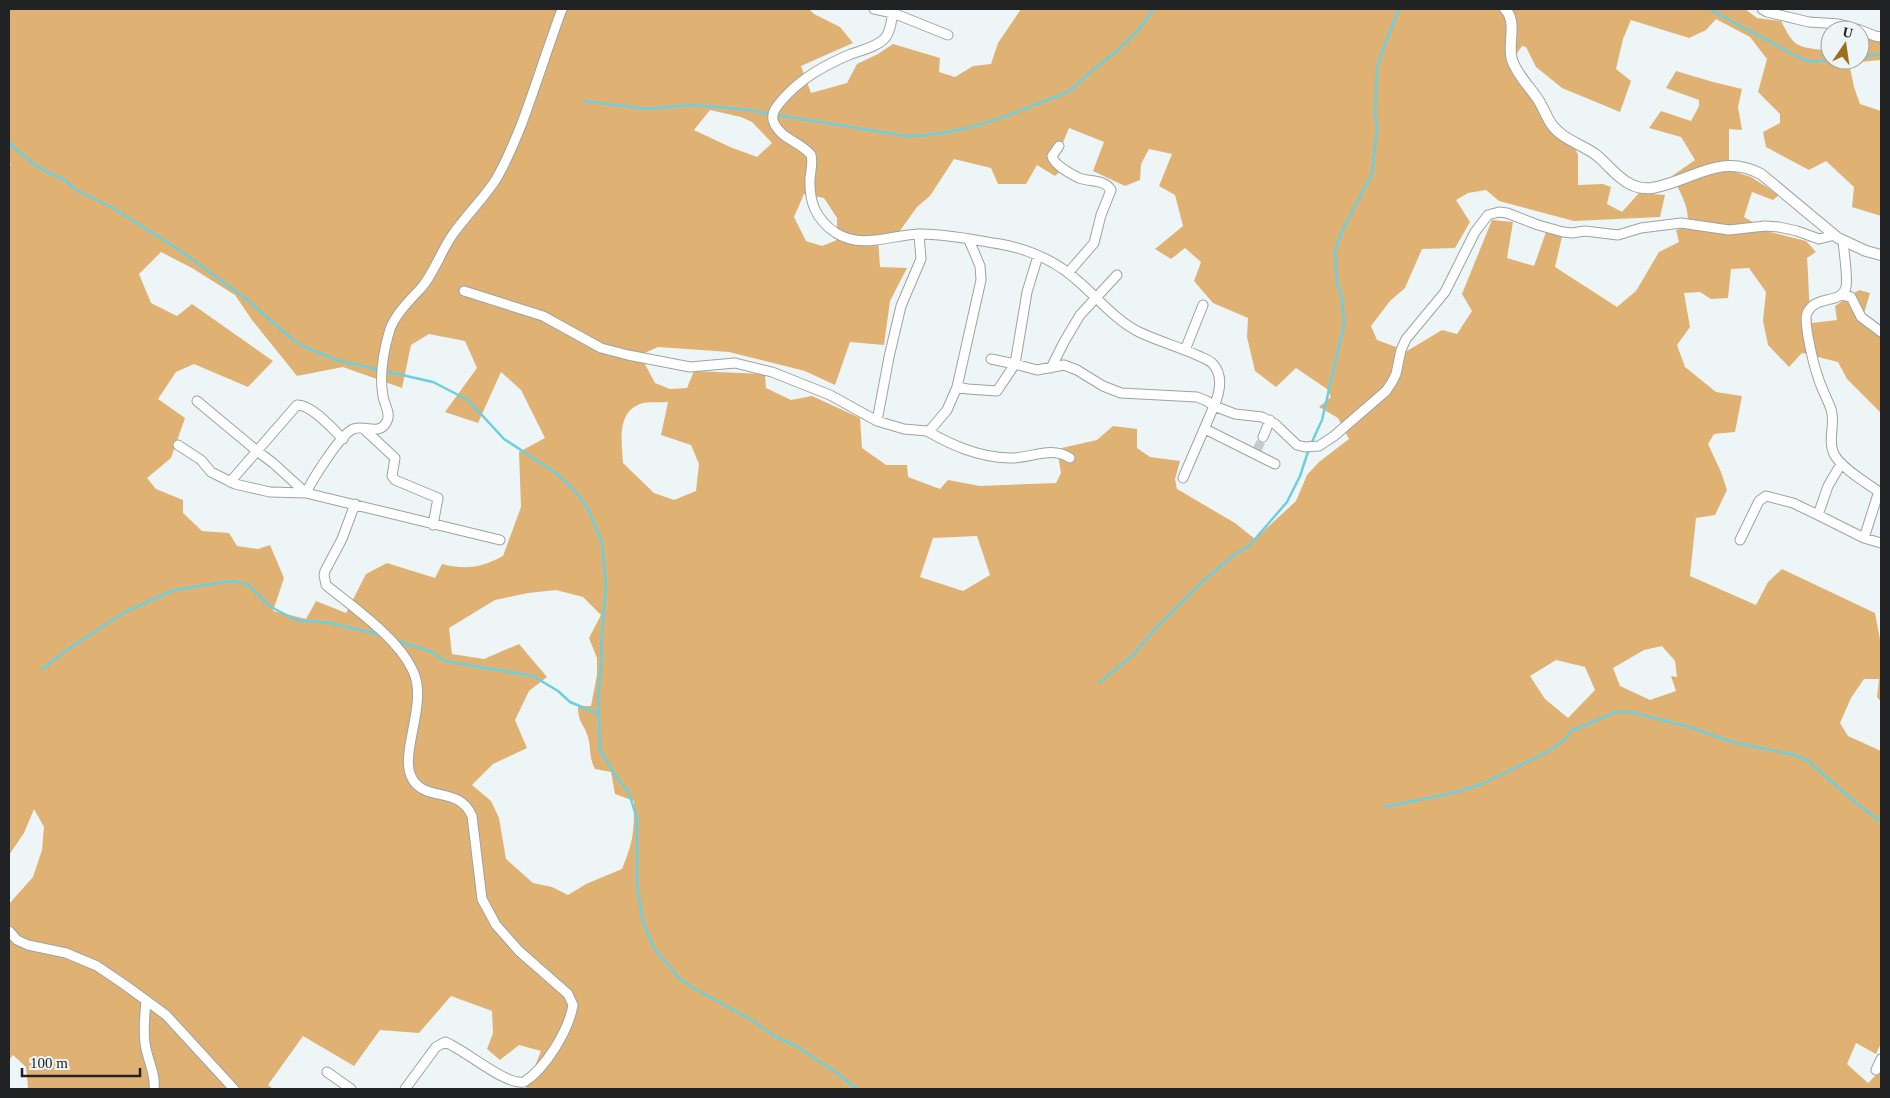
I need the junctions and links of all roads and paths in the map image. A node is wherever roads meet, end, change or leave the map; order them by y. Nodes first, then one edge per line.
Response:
1 (562, 9) edge
2 (874, 9) edge
3 (1505, 9) edge
4 (1762, 9) edge
5 (893, 11) edge
6 (1820, 22) edge
7 (948, 35) dead end
8 (1059, 146) dead end
9 (919, 234) junction
10 (1839, 238) junction
11 (969, 240) junction
12 (1881, 255) edge
13 (1038, 256) junction
14 (1068, 273) junction
15 (1117, 275) dead end
16 (464, 291) dead end
17 (1841, 295) junction
18 (1096, 299) junction
19 (1203, 305) dead end
20 (1881, 332) edge
21 (1185, 350) junction
22 (991, 359) dead end
23 (1015, 364) junction
24 (1051, 368) junction
25 (957, 387) junction
26 (197, 401) dead end
27 (1214, 406) junction
28 (1270, 420) junction
29 (877, 421) junction
30 (1205, 429) junction
31 (365, 430) junction
32 (927, 431) junction
33 (1263, 437) tunnel mouth
34 (343, 439) junction
35 (178, 446) dead end
36 (257, 451) junction
37 (1070, 458) dead end
38 (1275, 464) dead end
39 (1841, 464) junction
40 (1183, 478) dead end
41 (230, 482) junction
42 (1880, 492) edge
43 (306, 493) junction
44 (355, 504) junction
45 (1818, 515) junction
46 (433, 525) junction
47 (1864, 538) junction
48 (500, 540) dead end
49 (1740, 540) dead end
50 (1881, 543) edge
51 (9, 931) edge
52 (146, 1000) junction
53 (1881, 1059) edge
54 (1876, 1070) dead end
55 (327, 1072) dead end
56 (154, 1089) edge
57 (234, 1089) edge
58 (351, 1089) edge
59 (405, 1089) edge

1 - 31 street
2 - 5 street
3 - 10 street
4 - 6 street
5 - 7 street
5 - 9 street
8 - 14 street
9 - 11 street
9 - 29 street
10 - 12 street
10 - 17 street
10 - 28 street
11 - 13 street
11 - 25 street
13 - 14 street
13 - 23 street
14 - 18 street
15 - 18 street
16 - 29 street
17 - 20 street
17 - 39 street
18 - 21 street
18 - 24 street
19 - 21 street
21 - 27 street
22 - 23 street
23 - 24 street
23 - 25 street
24 - 27 street
25 - 32 street
26 - 36 street
27 - 28 street
27 - 30 street
28 - 33 street
29 - 32 street
30 - 38 street
30 - 40 street
31 - 34 street
31 - 46 street
32 - 37 street
34 - 36 street
34 - 43 street
35 - 41 street
36 - 41 street
36 - 43 street
39 - 42 street
39 - 45 street
41 - 43 street
42 - 47 street
43 - 44 street
44 - 46 street
44 - 59 street
45 - 47 street
45 - 49 street
46 - 48 street
47 - 50 street
51 - 52 street
52 - 56 street
52 - 57 street
53 - 54 street
55 - 58 street

